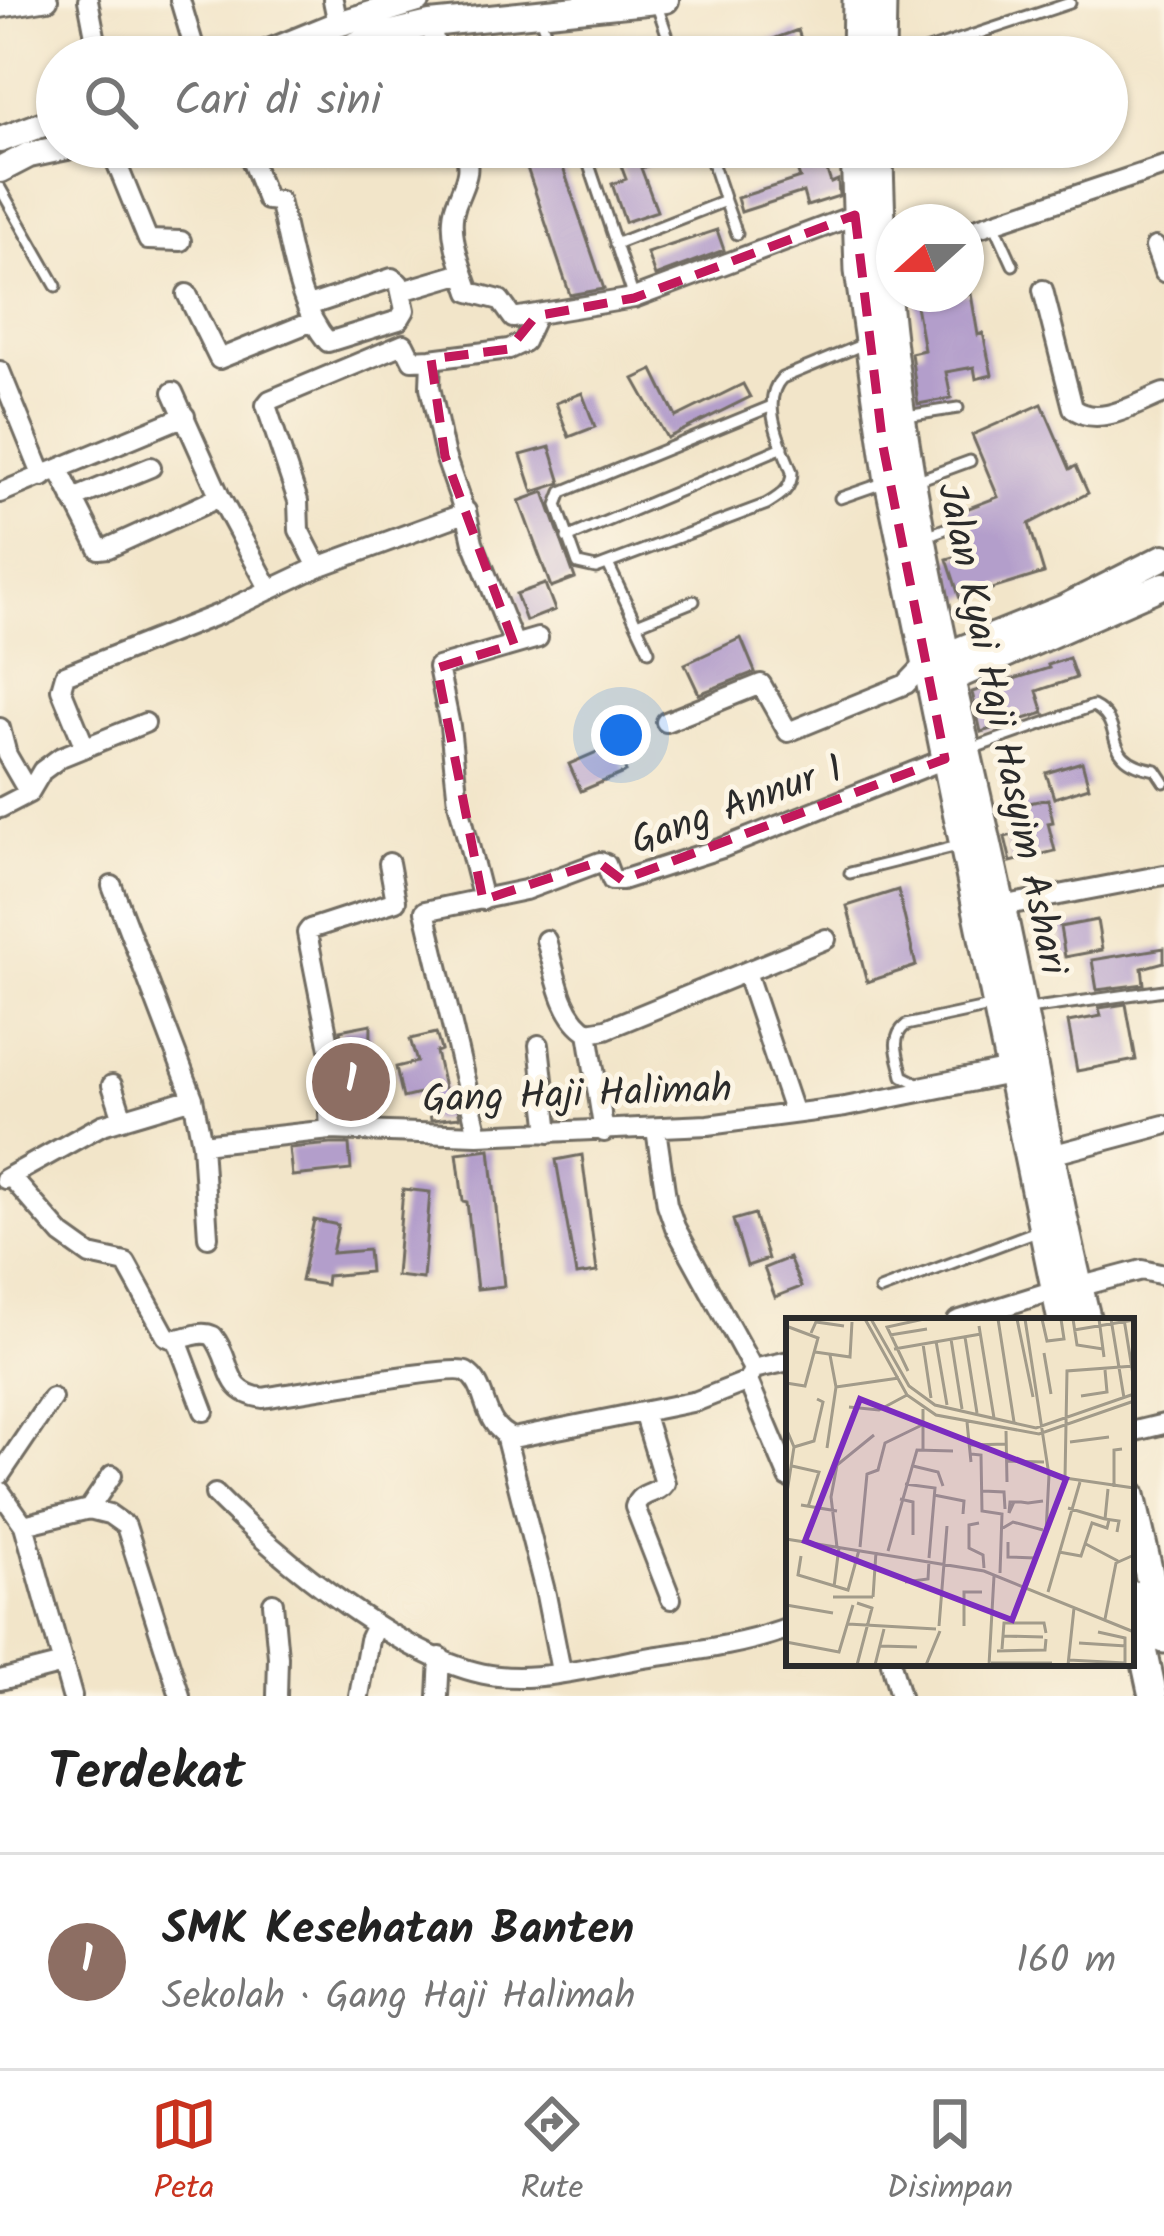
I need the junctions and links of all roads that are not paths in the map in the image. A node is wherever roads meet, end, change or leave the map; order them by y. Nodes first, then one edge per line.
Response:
1 (48, 0) edge
2 (88, 0) edge
3 (180, 0) edge
4 (418, 0) edge
5 (857, 0) edge
6 (882, 0) edge
7 (661, 2) edge
8 (1070, 3) edge
9 (0, 8) edge
10 (336, 12) edge
11 (539, 15) junction
12 (430, 24) junction
13 (95, 36) edge
14 (191, 36) edge
15 (294, 36) edge
16 (379, 36) edge
17 (433, 36) edge
18 (546, 36) edge
19 (670, 36) edge
20 (856, 36) edge
21 (881, 36) edge
22 (971, 36) edge
23 (36, 127) edge
24 (0, 140) edge
25 (36, 154) edge
26 (1164, 166) edge
27 (119, 168) edge
28 (254, 168) edge
29 (469, 168) edge
30 (590, 168) edge
31 (714, 168) edge
32 (855, 168) edge
33 (881, 168) edge
34 (0, 170) edge
35 (0, 188) edge
36 (725, 201) junction
37 (884, 204) edge
38 (855, 215) junction
39 (994, 223) junction
40 (984, 226) edge
41 (737, 234) dead end
42 (181, 241) dead end
43 (615, 244) junction
44 (1155, 247) dead end
45 (1012, 265) dead end
46 (1164, 272) edge
47 (463, 273) junction
48 (56, 286) dead end
49 (1043, 290) dead end
50 (402, 291) junction
51 (187, 295) dead end
52 (634, 298) junction
53 (893, 312) edge
54 (310, 314) junction
55 (536, 316) junction
56 (867, 342) junction
57 (430, 358) junction
58 (0, 370) edge
59 (173, 392) dead end
60 (1164, 393) edge
61 (772, 406) junction
62 (958, 408) dead end
63 (184, 416) junction
64 (901, 417) junction
65 (783, 447) junction
66 (970, 460) dead end
67 (151, 466) dead end
68 (51, 474) junction
69 (901, 481) junction
70 (0, 493) edge
71 (220, 497) junction
72 (839, 497) dead end
73 (73, 499) junction
74 (466, 511) junction
75 (952, 526) dead end
76 (923, 537) junction
77 (567, 538) junction
78 (1164, 557) edge
79 (608, 564) junction
80 (318, 567) junction
81 (1164, 585) edge
82 (270, 590) junction
83 (694, 601) dead end
84 (1098, 604) junction
85 (637, 624) junction
86 (538, 638) dead end
87 (514, 644) junction
88 (649, 651) dead end
89 (932, 674) junction
90 (666, 722) dead end
91 (146, 723) dead end
92 (0, 728) edge
93 (84, 745) junction
94 (956, 755) junction
95 (1164, 782) edge
96 (29, 794) junction
97 (0, 808) edge
98 (963, 845) junction
99 (389, 862) dead end
100 (850, 873) dead end
101 (1164, 875) edge
102 (112, 886) dead end
103 (483, 900) junction
104 (1002, 907) junction
105 (826, 939) dead end
106 (546, 940) dead end
107 (746, 972) junction
108 (1164, 989) edge
109 (1009, 1008) junction
110 (588, 1033) junction
111 (539, 1045) dead end
112 (1010, 1069) junction
113 (112, 1085) dead end
114 (193, 1098) junction
115 (793, 1112) junction
116 (123, 1119) junction
117 (1164, 1125) edge
118 (656, 1129) junction
119 (330, 1130) junction
120 (604, 1132) junction
121 (549, 1133) junction
122 (478, 1135) junction
123 (202, 1144) junction
124 (1051, 1155) junction
125 (6, 1179) edge
126 (1042, 1229) junction
127 (208, 1237) dead end
128 (1164, 1275) edge
129 (1066, 1288) junction
130 (880, 1290) dead end
131 (968, 1318) edge
132 (1062, 1318) edge
133 (1085, 1318) edge
134 (177, 1340) junction
135 (786, 1362) edge
136 (751, 1375) junction
137 (52, 1398) dead end
138 (204, 1411) dead end
139 (643, 1412) junction
140 (1164, 1424) edge
141 (1134, 1431) edge
142 (505, 1435) junction
143 (786, 1470) edge
144 (0, 1475) edge
145 (112, 1475) dead end
146 (0, 1491) edge
147 (215, 1494) dead end
148 (1134, 1508) edge
149 (89, 1509) junction
150 (24, 1525) junction
151 (671, 1600) dead end
152 (273, 1603) dead end
153 (1134, 1608) edge
154 (376, 1625) junction
155 (786, 1629) edge
156 (1164, 1639) edge
157 (440, 1657) junction
158 (63, 1664) junction
159 (892, 1666) edge
160 (561, 1671) junction
161 (0, 1680) edge
162 (72, 1696) edge
163 (180, 1696) edge
164 (277, 1696) edge
165 (358, 1696) edge
166 (438, 1696) edge
167 (900, 1696) edge
168 (1153, 1696) edge

1 - 9 street
2 - 13 street
3 - 14 street
4 - 10 street
5 - 20 main road
6 - 21 main road
7 - 11 street
7 - 19 lane
8 - 22 lane
10 - 15 street
11 - 12 street
11 - 18 lane
12 - 16 street
12 - 17 street
23 - 24 street
25 - 34 street
26 - 39 street
27 - 42 street
28 - 54 street
29 - 47 street
30 - 43 lane
31 - 36 lane
32 - 38 main road, Jalan Kyai Haji Hasyim Ashari
33 - 37 main road, Jalan Kyai Haji Hasyim Ashari
35 - 48 lane
36 - 41 lane
36 - 43 lane
38 - 52 street
38 - 56 main road, Jalan Kyai Haji Hasyim Ashari
39 - 40 street
39 - 45 lane
43 - 52 lane
44 - 46 street
47 - 50 street
47 - 55 street
49 - 60 street
50 - 54 street
50 - 54 street
51 - 54 street
52 - 55 street
53 - 64 main road, Jalan Kyai Haji Hasyim Ashari
55 - 57 street
56 - 61 lane
56 - 69 main road, Jalan Kyai Haji Hasyim Ashari
57 - 74 street
57 - 80 street
58 - 68 street
59 - 63 street
61 - 65 lane
61 - 77 lane
62 - 64 lane
63 - 68 street
63 - 71 street
64 - 69 main road, Jalan Kyai Haji Hasyim Ashari
65 - 77 lane
65 - 79 lane
66 - 69 lane
67 - 73 street
68 - 70 street
68 - 73 street
69 - 72 lane
69 - 76 main road, Jalan Kyai Haji Hasyim Ashari
69 - 89 main road, Jalan Kyai Haji Hasyim Ashari
71 - 73 street
71 - 82 street
74 - 80 street
74 - 87 street
75 - 76 lane
76 - 89 main road, Jalan Kyai Haji Hasyim Ashari
77 - 79 lane
78 - 84 street
79 - 85 lane
80 - 82 street
81 - 84 street
82 - 93 street
83 - 85 lane
84 - 89 street
85 - 88 lane
86 - 87 street
87 - 103 street
89 - 90 street
89 - 94 main road, Jalan Kyai Haji Hasyim Ashari
91 - 93 street
92 - 96 street
93 - 96 street
94 - 95 lane
94 - 98 main road, Jalan Kyai Haji Hasyim Ashari
94 - 103 street, Gang Annur 1
94 - 104 main road, Jalan Kyai Haji Hasyim Ashari
96 - 97 street
98 - 100 lane
98 - 109 main road, Jalan Kyai Haji Hasyim Ashari
99 - 119 street
101 - 104 street
102 - 114 street
103 - 122 street, Gang Annur 1
104 - 109 main road, Jalan Kyai Haji Hasyim Ashari
105 - 107 street
106 - 110 street
107 - 110 street
107 - 115 street
108 - 109 lane
109 - 112 main road, Jalan Kyai Haji Hasyim Ashari
109 - 112 lane
109 - 124 main road, Jalan Kyai Haji Hasyim Ashari
110 - 120 street
111 - 121 street
112 - 115 street, Gang Haji Halimah
112 - 126 main road, Jalan Kyai Haji Hasyim Ashari
113 - 116 street
114 - 116 street
114 - 123 street
115 - 118 street, Gang Haji Halimah
116 - 125 street
117 - 124 street
118 - 120 street, Gang Haji Halimah
118 - 136 street
119 - 122 street, Gang Haji Halimah
119 - 123 street, Gang Haji Halimah
120 - 121 street, Gang Haji Halimah
121 - 122 street, Gang Haji Halimah
123 - 127 street
124 - 129 main road, Jalan Kyai Haji Hasyim Ashari
125 - 134 street
126 - 129 main road, Jalan Kyai Haji Hasyim Ashari
126 - 130 lane
128 - 129 street
129 - 131 street
129 - 132 main road, Jalan Kyai Haji Hasyim Ashari
129 - 133 main road, Jalan Kyai Haji Hasyim Ashari
134 - 138 street
134 - 142 street
135 - 136 street
136 - 139 street
136 - 143 street
137 - 144 street
139 - 142 street
139 - 151 street
140 - 141 street
142 - 160 street
145 - 149 street
146 - 150 street
147 - 154 street
148 - 156 main road
149 - 150 street
149 - 163 street
150 - 158 street
152 - 164 street
153 - 168 main road
154 - 157 street
154 - 165 street
155 - 160 street
157 - 160 street
157 - 166 street
158 - 161 street
158 - 162 street
159 - 167 street

